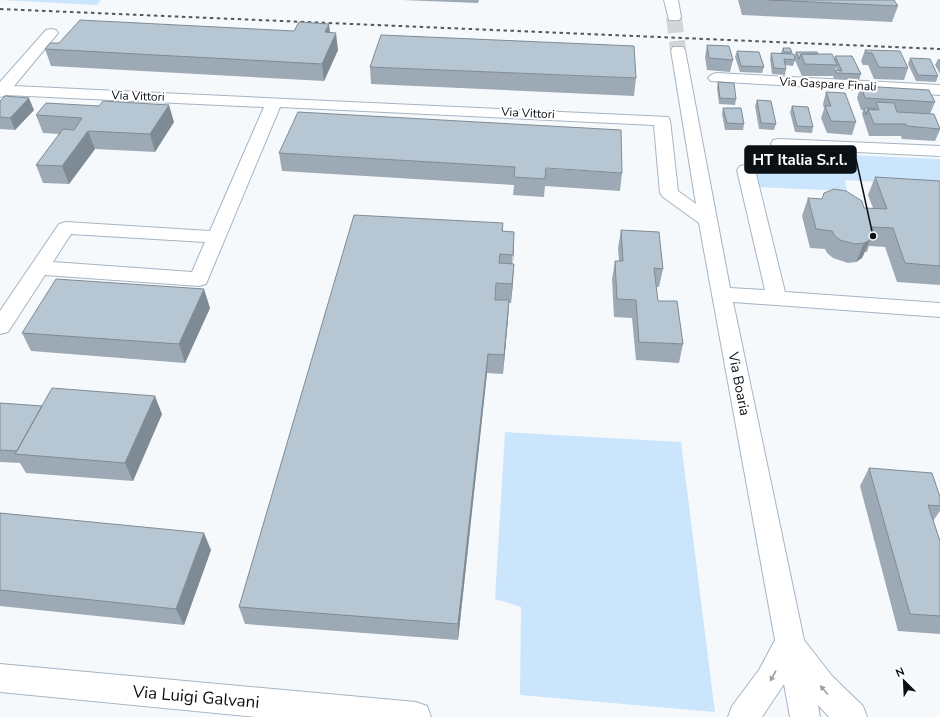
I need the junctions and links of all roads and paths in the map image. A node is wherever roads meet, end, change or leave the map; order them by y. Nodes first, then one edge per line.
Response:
1 (671, 0) edge
2 (674, 17) tunnel mouth
3 (51, 33) dead end
4 (678, 50) tunnel mouth
5 (716, 78) dead end
6 (940, 90) edge
7 (1, 91) edge
8 (274, 102) junction
9 (779, 144) dead end
10 (940, 151) edge
11 (746, 170) dead end
12 (708, 220) junction
13 (217, 236) junction
14 (39, 268) junction
15 (721, 294) junction
16 (776, 299) junction
17 (940, 310) edge
18 (0, 327) edge
19 (790, 640) junction
20 (0, 678) edge
21 (416, 717) edge
22 (743, 717) edge
23 (805, 717) edge
24 (852, 717) edge

1 - 2 street
3 - 7 street
4 - 12 street, Via Boaria
5 - 6 street, Via Gaspare Finali
7 - 8 street, Via Vittori
8 - 12 street, Via Vittori
8 - 13 street
9 - 10 street
11 - 16 street
12 - 15 street, Via Boaria
13 - 14 street
13 - 14 street
14 - 18 street
15 - 16 street
15 - 19 street, Via Boaria
16 - 17 street
19 -> 22 street
19 - 23 street, Via Boaria
24 -> 19 street
20 - 21 street, Via Luigi Galvani

